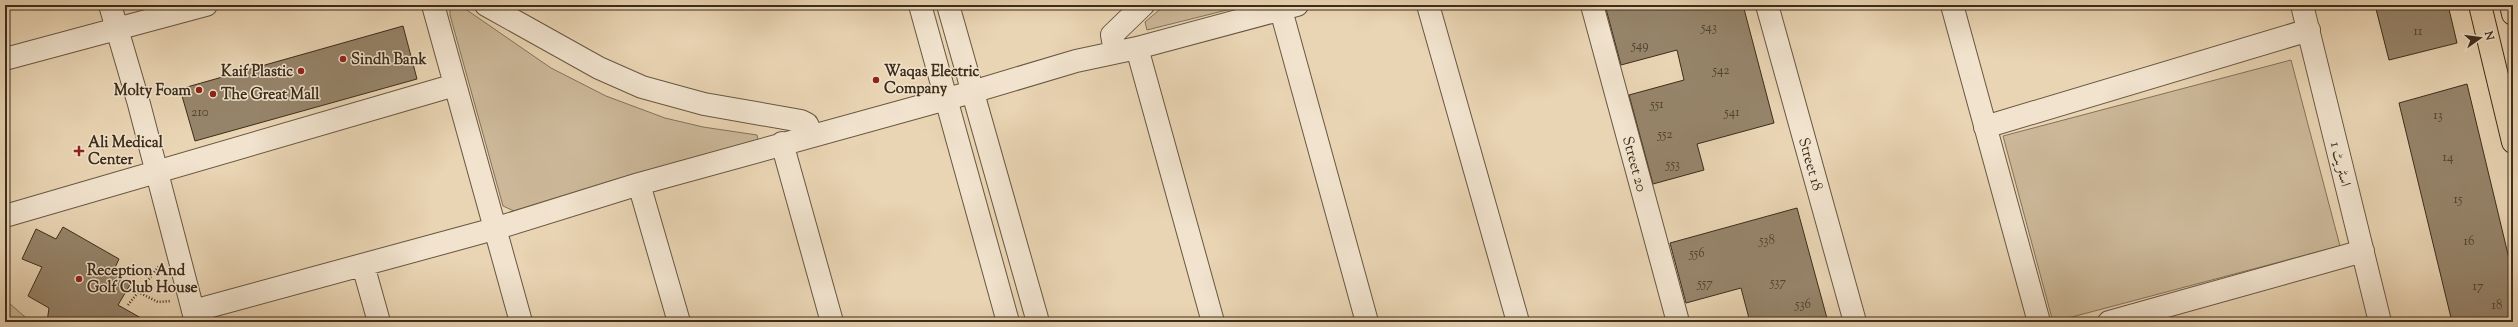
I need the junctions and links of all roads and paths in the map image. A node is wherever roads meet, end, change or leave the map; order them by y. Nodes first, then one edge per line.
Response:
1 (110, 5) edge
2 (206, 5) edge
3 (433, 5) edge
4 (486, 5) edge
5 (920, 5) edge
6 (948, 5) edge
7 (1143, 5) edge
8 (1428, 5) edge
9 (1592, 5) edge
10 (1767, 5) edge
11 (1952, 5) edge
12 (2302, 5) edge
13 (2480, 5) edge
14 (2511, 5) edge
15 (1289, 8) edge
16 (2513, 14) edge
17 (117, 30) junction
18 (2308, 30) junction
19 (1137, 48) junction
20 (1115, 51) junction
21 (5, 59) edge
22 (455, 85) junction
23 (972, 92) junction
24 (946, 99) junction
25 (1985, 127) junction
26 (812, 135) junction
27 (2513, 142) edge
28 (782, 143) junction
29 (157, 173) junction
30 (639, 184) junction
31 (5, 216) edge
32 (494, 229) junction
33 (176, 246) junction
34 (2363, 251) junction
35 (363, 265) junction
36 (138, 292) junction
37 (128, 305) dead end
38 (192, 310) edge
39 (379, 322) edge
40 (521, 322) edge
41 (679, 322) edge
42 (832, 322) edge
43 (1008, 322) edge
44 (1038, 322) edge
45 (1213, 322) edge
46 (1367, 322) edge
47 (1518, 322) edge
48 (1678, 322) edge
49 (1855, 322) edge
50 (2039, 322) edge
51 (2109, 322) edge
52 (2380, 322) edge

1 - 17 street
2 - 17 street
3 - 22 street
4 - 26 street
5 - 24 street
6 - 23 street
7 - 20 street
8 - 47 street
9 - 48 street, Street 20
10 - 49 street, Street 18
11 - 25 street
12 - 18 street, اسٹریٹ 1
13 - 27 main road
14 - 16 main road
15 - 19 street
15 - 46 street
17 - 21 street
17 - 29 street
18 - 25 street
18 - 34 street, اسٹریٹ 1
19 - 20 street
19 - 45 street
20 - 23 street
22 - 29 street
22 - 32 street
23 - 24 street
23 - 44 street
24 - 26 street
24 - 43 street
25 - 50 street
26 - 28 street
28 - 30 street
28 - 42 street
29 - 31 street
29 - 33 street
30 - 32 street
30 - 41 street
32 - 35 street
32 - 40 street
33 - 36 path
33 - 38 street
34 - 51 street
34 - 52 street, اسٹریٹ 1
35 - 38 street
35 - 39 street
36 - 37 path
36 - 38 path

